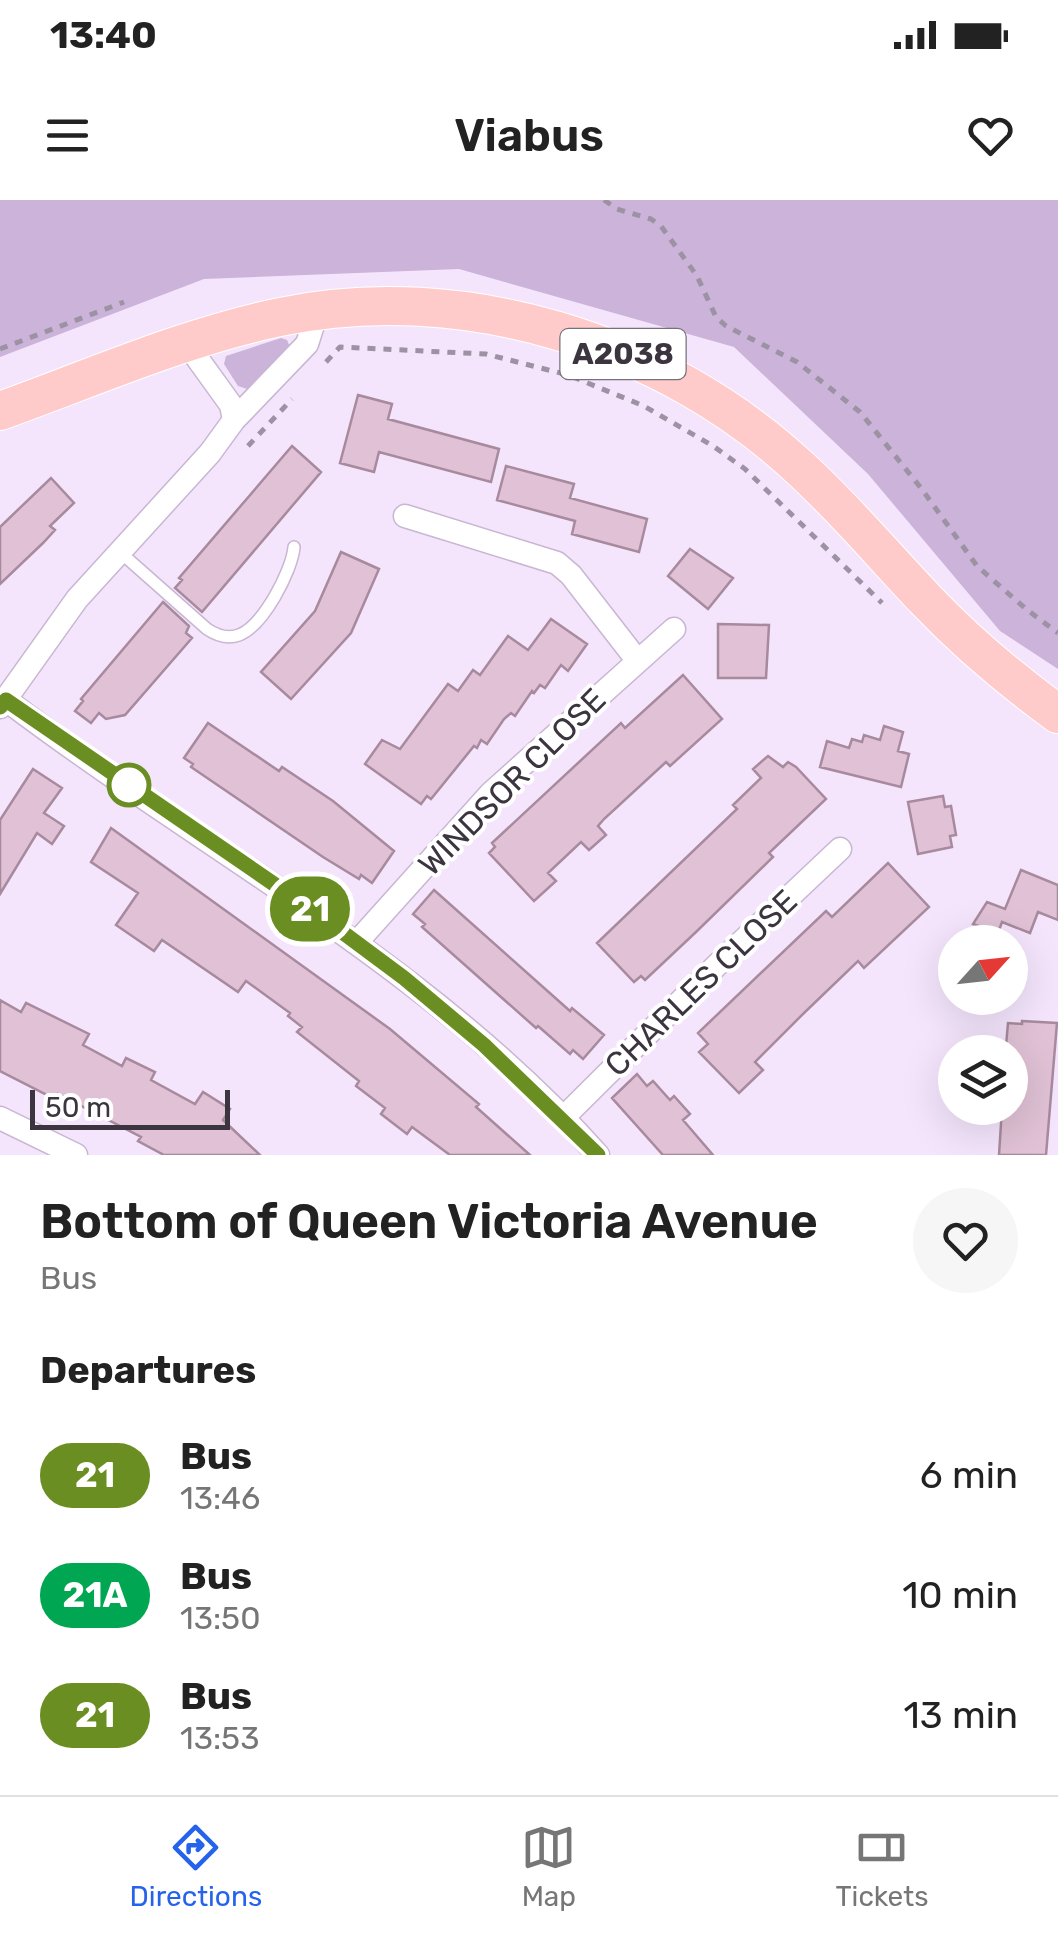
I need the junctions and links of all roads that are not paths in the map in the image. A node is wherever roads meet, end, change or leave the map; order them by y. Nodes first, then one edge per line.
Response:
1 (311, 312) junction
2 (186, 344) junction
3 (0, 411) edge
4 (234, 420) junction
5 (405, 516) dead end
6 (294, 547) dead end
7 (120, 552) junction
8 (674, 629) dead end
9 (637, 660) junction
10 (3, 703) edge
11 (1058, 714) edge
12 (840, 849) dead end
13 (357, 942) junction
14 (0, 1118) edge
15 (563, 1118) junction
16 (76, 1155) edge
17 (598, 1155) edge

1 - 2 main road, A2038
1 - 4 street
1 - 11 main road, A2038
2 - 3 main road, A2038
2 - 4 street
4 - 7 street
5 - 9 street
6 - 7 lane
7 - 10 street
8 - 9 street, WINDSOR CLOSE
9 - 13 street, WINDSOR CLOSE
10 - 13 street
12 - 15 street, CHARLES CLOSE
13 - 15 street
14 - 16 street
15 - 17 street

